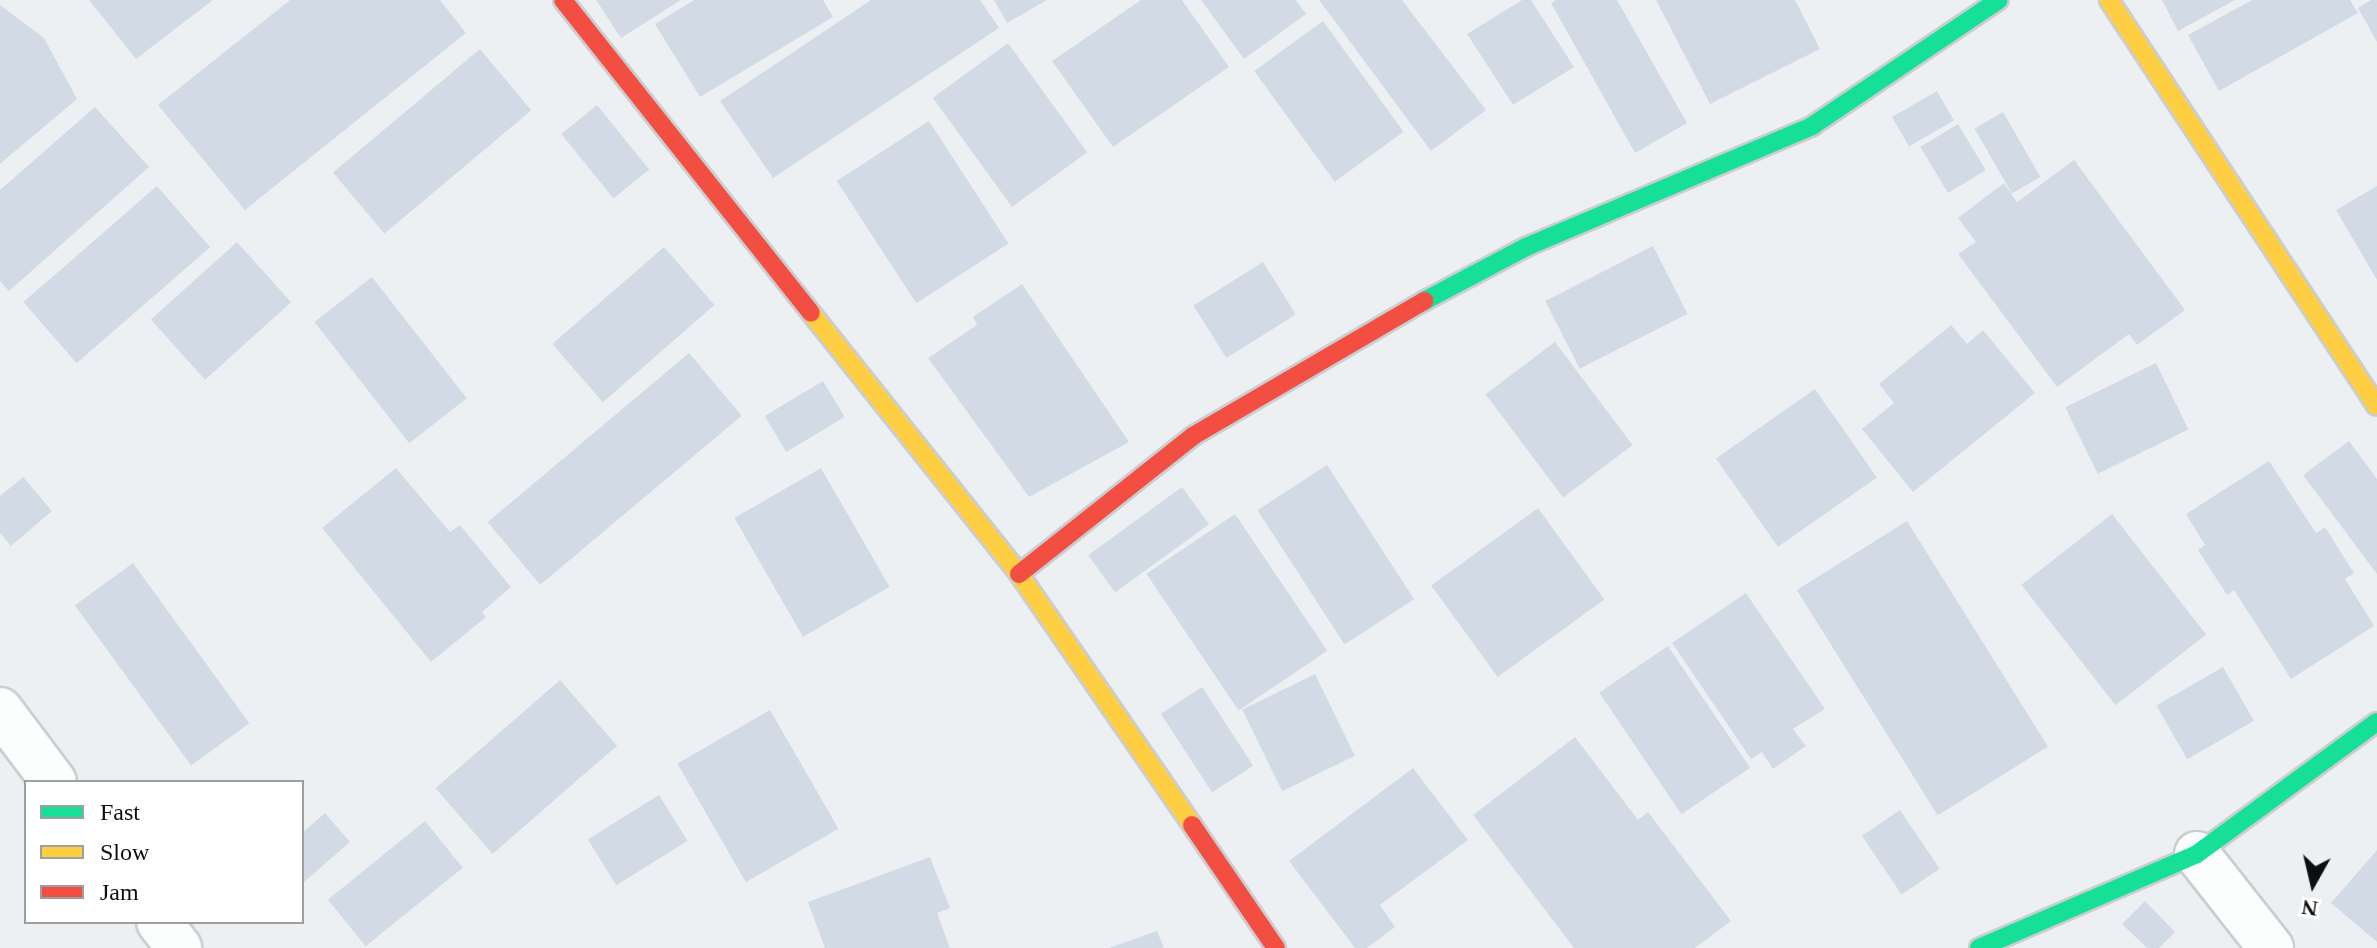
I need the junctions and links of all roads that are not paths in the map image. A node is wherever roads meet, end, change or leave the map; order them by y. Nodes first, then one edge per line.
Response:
1 (563, 0) edge
2 (1999, 0) edge
3 (2109, 0) edge
4 (2377, 406) edge
5 (1019, 574) junction
6 (0, 710) edge
7 (2377, 722) edge
8 (52, 780) edge
9 (2197, 854) junction
10 (1276, 948) edge
11 (1979, 948) edge
12 (2271, 948) edge

1 - 5 street
2 - 5 street
3 - 4 street
5 - 10 street
6 - 8 street
7 - 9 street
9 - 11 street
9 - 12 street

